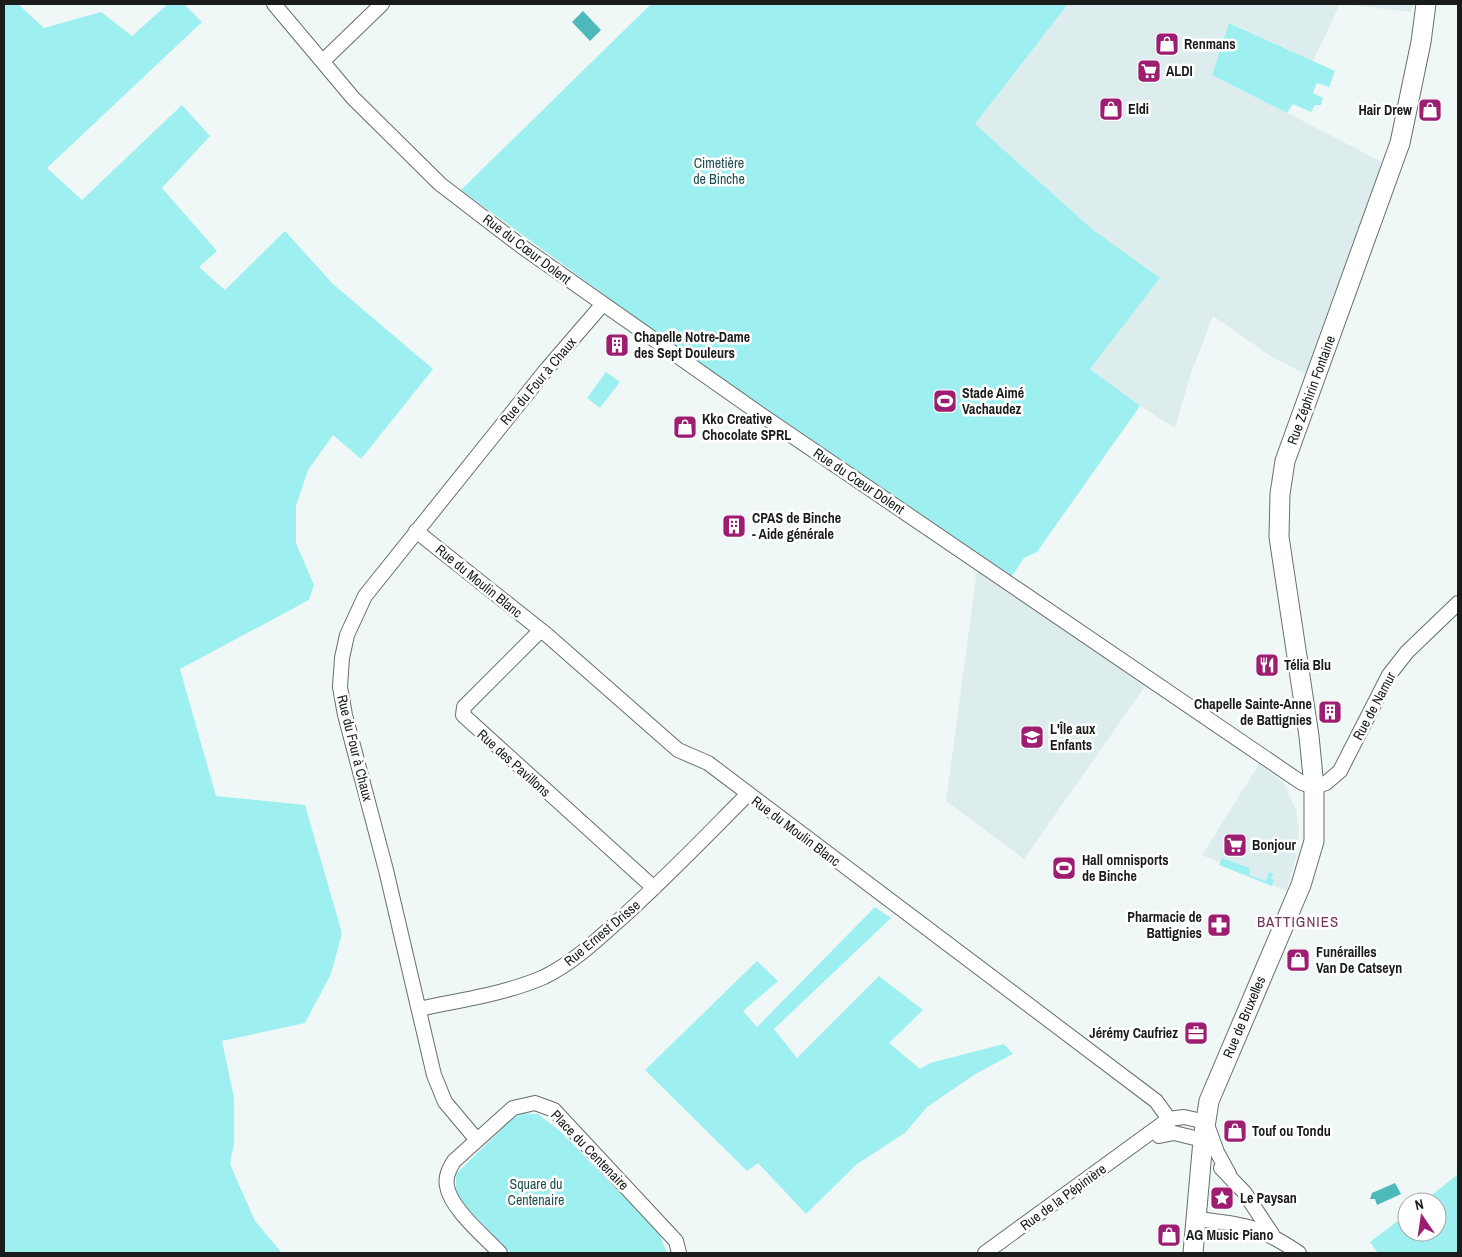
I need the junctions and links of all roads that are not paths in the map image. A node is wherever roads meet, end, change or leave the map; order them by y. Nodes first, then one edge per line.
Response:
1 (274, 4) edge
2 (382, 4) edge
3 (1426, 4) edge
4 (323, 61) junction
5 (602, 304) junction
6 (416, 531) junction
7 (1458, 603) edge
8 (541, 630) junction
9 (1314, 787) junction
10 (748, 794) junction
11 (654, 888) junction
12 (419, 1009) junction
13 (1168, 1119) junction
14 (1167, 1134) junction
15 (477, 1140) junction
16 (1141, 1140) junction
17 (1204, 1140) junction
18 (1229, 1174) junction
19 (1197, 1218) junction
20 (1272, 1234) junction
21 (500, 1253) edge
22 (679, 1253) edge
23 (985, 1253) edge
24 (1193, 1253) edge
25 (1299, 1253) edge

1 - 4 street, Rue du Cœur Dolent
2 - 4 street
3 - 9 main road, Rue Zéphirin Fontaine
4 - 5 street, Rue du Cœur Dolent
5 - 6 street, Rue du Four à Chaux
5 - 9 street, Rue du Cœur Dolent
6 - 8 street, Rue du Moulin Blanc
6 - 12 street, Rue du Four à Chaux
7 - 9 street, Rue de Namur
8 - 10 street, Rue du Moulin Blanc
8 - 11 street, Rue des Pavillons
9 - 17 main road, Rue de Bruxelles
10 - 11 street, Rue Ernest Drisse
10 - 13 street, Rue du Moulin Blanc
11 - 12 street, Rue Ernest Drisse
12 - 15 street, Rue du Four à Chaux
13 - 14 street
13 - 16 street, Rue de la Pépinière
13 - 17 street
14 - 16 street, Rue de la Pépinière
14 - 17 street, Rue de la Pépinière
15 - 21 street, Place du Centenaire
15 - 22 street, Place du Centenaire
16 - 23 street, Rue de la Pépinière
17 - 18 street
17 - 18 street
17 - 19 main road, Rue de Bruxelles
18 - 20 street
19 - 20 street
19 - 24 main road, Rue de Bruxelles
20 - 25 street

